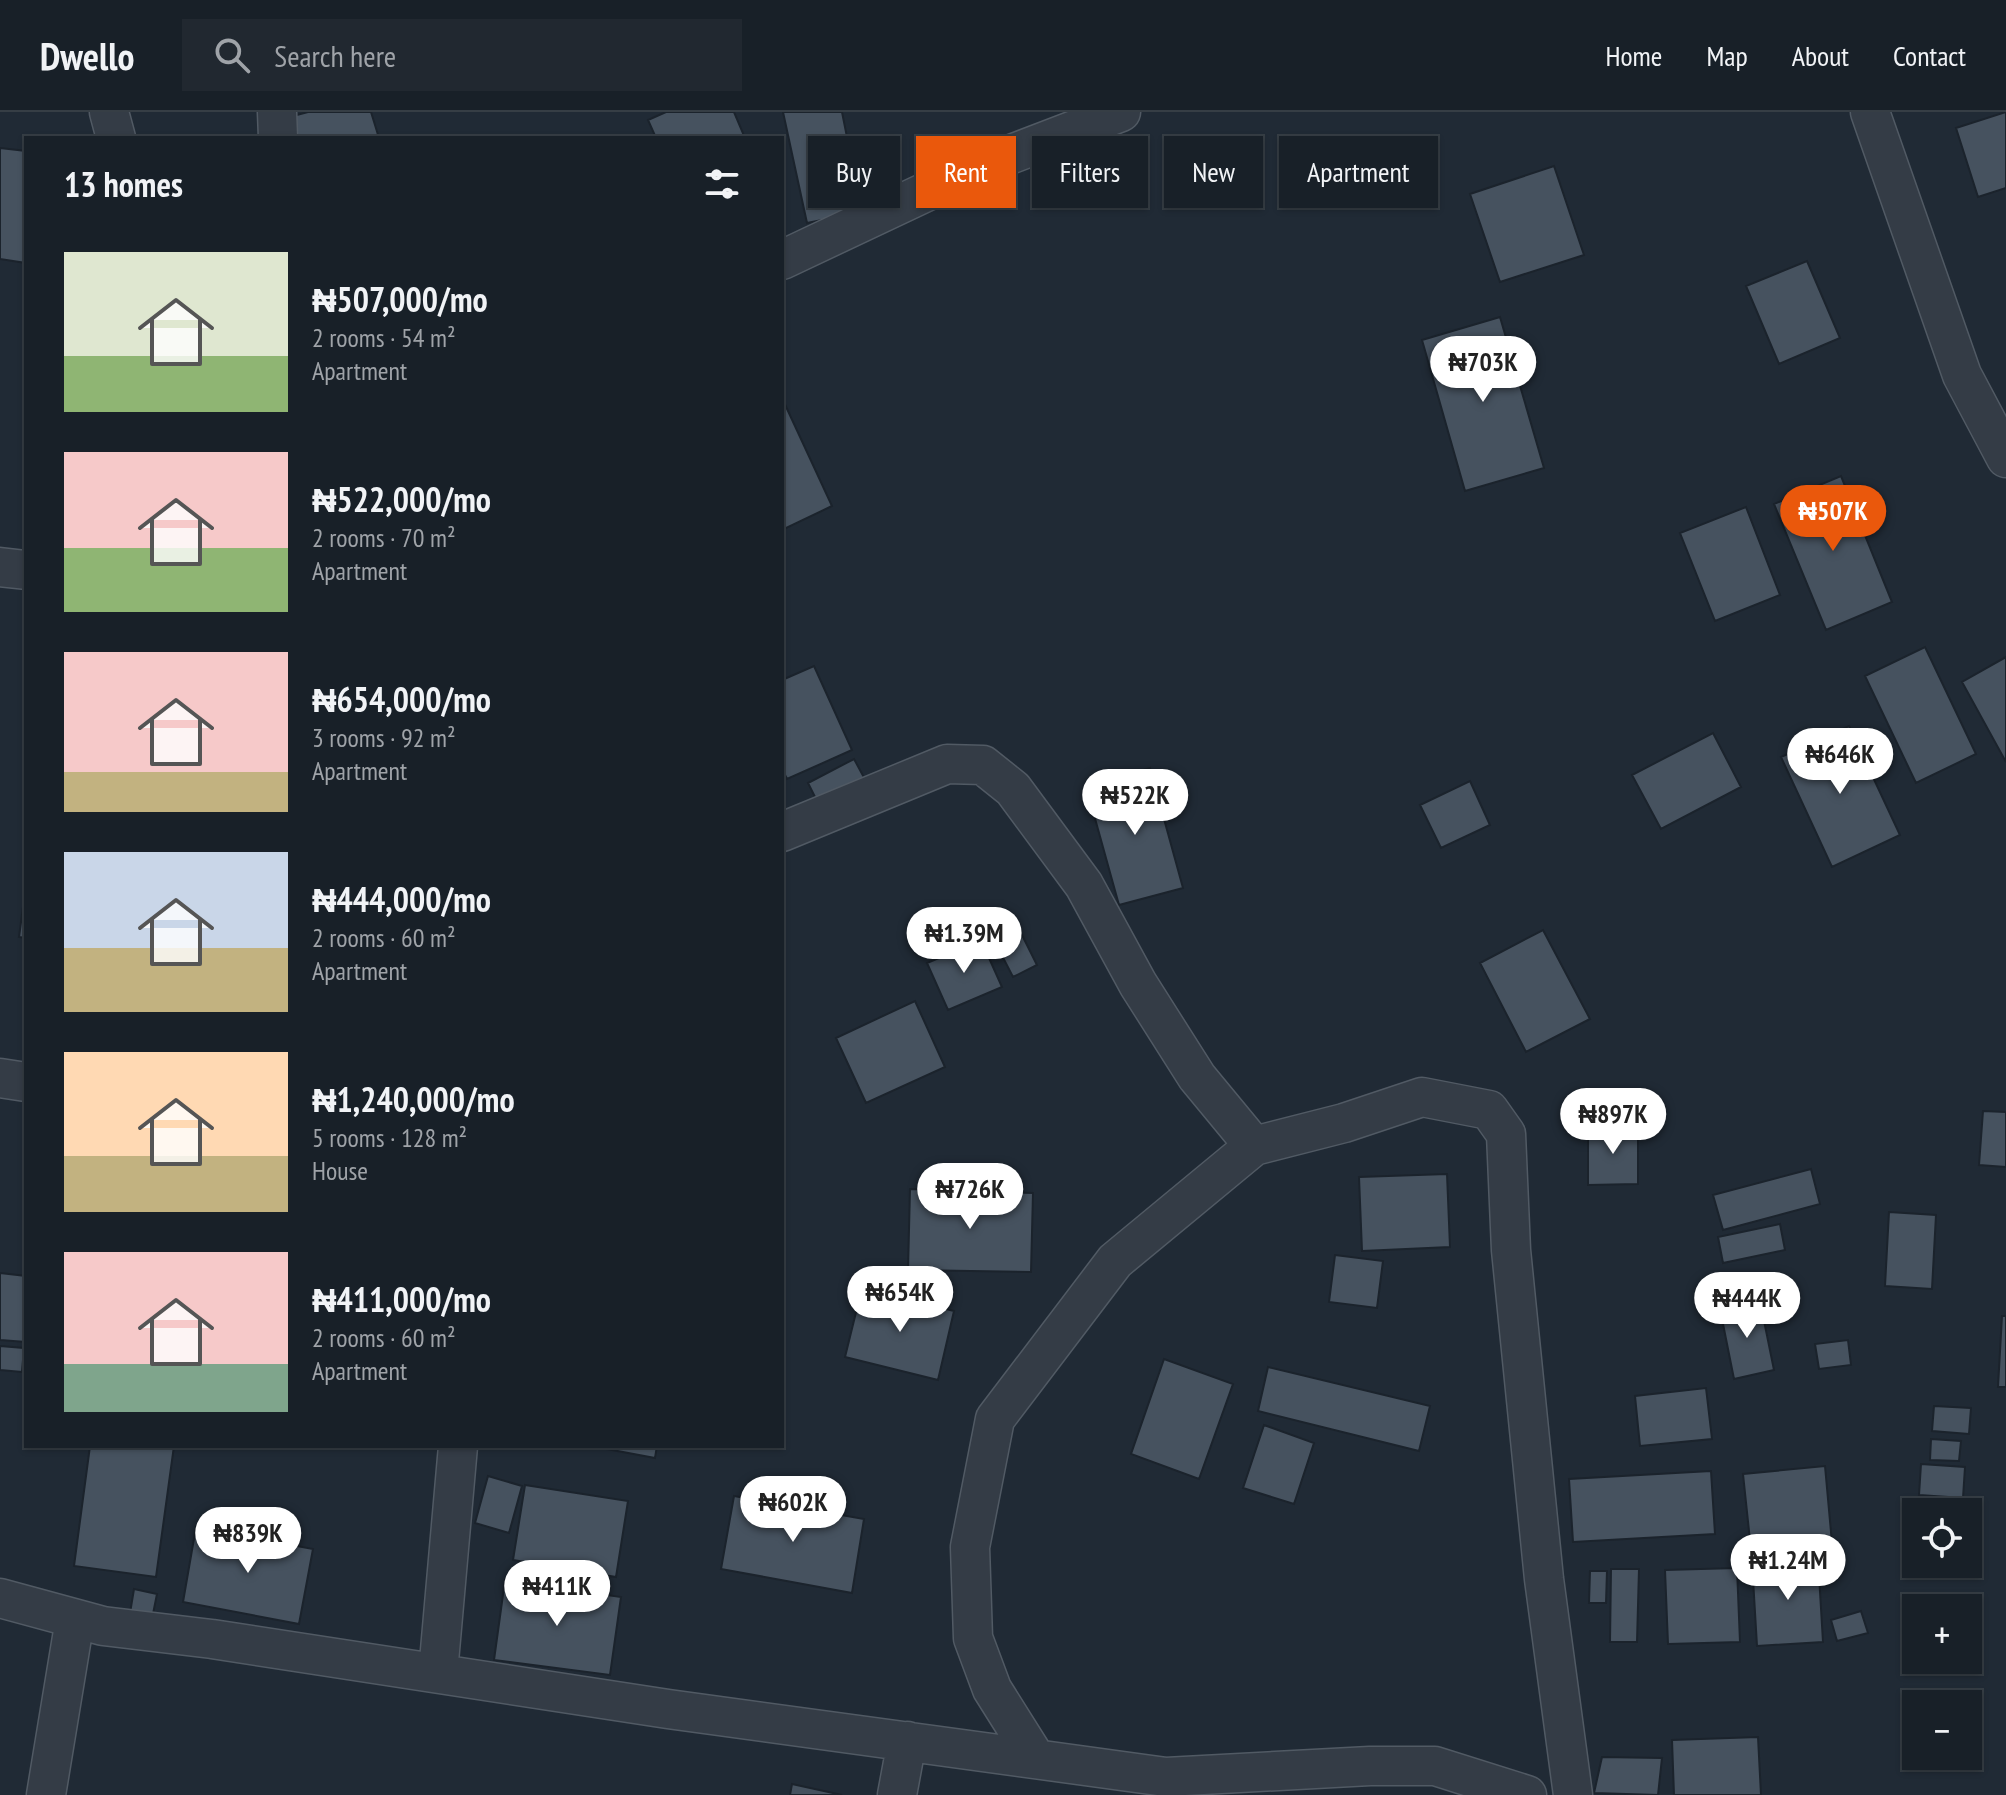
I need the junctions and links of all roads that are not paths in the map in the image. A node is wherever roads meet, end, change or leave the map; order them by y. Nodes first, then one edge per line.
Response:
1 (109, 112) edge
2 (277, 112) edge
3 (1121, 112) edge
4 (1870, 112) edge
5 (115, 136) edge
6 (278, 136) edge
7 (784, 259) edge
8 (2006, 458) edge
9 (0, 567) edge
10 (24, 570) edge
11 (784, 831) edge
12 (0, 1078) edge
13 (24, 1082) edge
14 (1254, 1146) junction
15 (458, 1448) edge
16 (0, 1598) edge
17 (75, 1619) junction
18 (438, 1673) junction
19 (907, 1741) junction
20 (1036, 1759) junction
21 (46, 1795) edge
22 (897, 1795) edge
23 (1527, 1795) edge
24 (1573, 1795) edge

1 - 5 street
2 - 6 street
3 - 7 street
4 - 8 street
9 - 10 street
11 - 14 street
12 - 13 street
14 - 20 street
14 - 24 street
15 - 18 street
16 - 17 street
17 - 18 street
17 - 21 street
18 - 19 street
19 - 20 street
19 - 22 street
20 - 23 street

